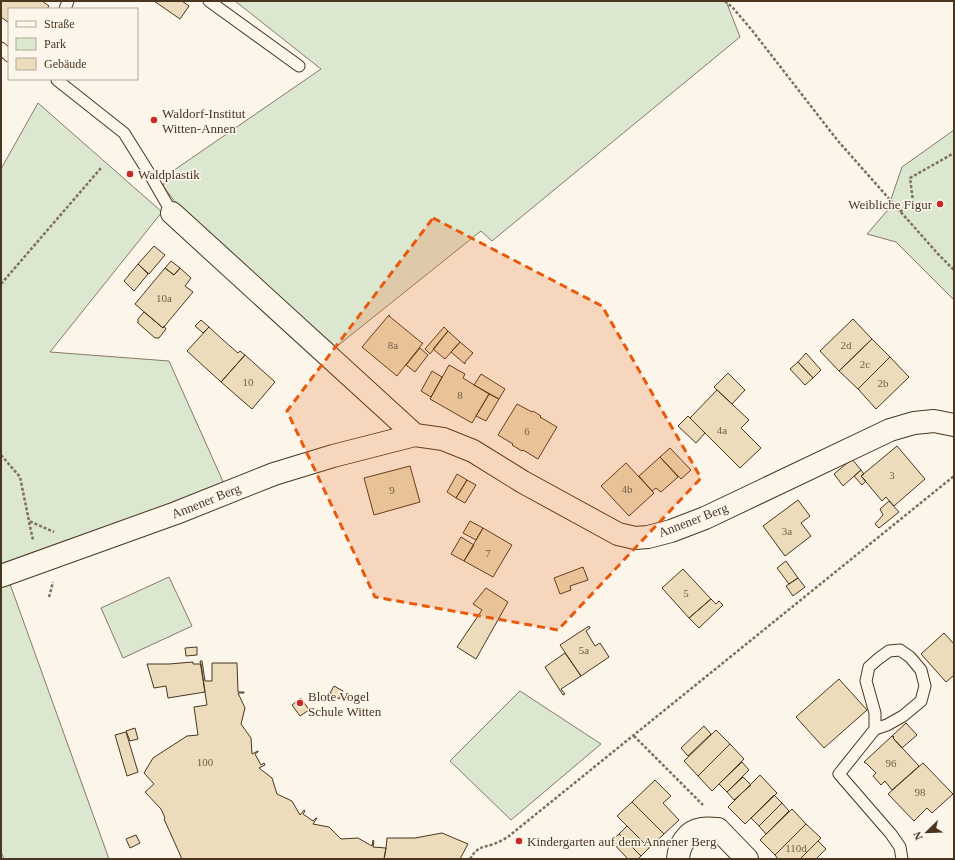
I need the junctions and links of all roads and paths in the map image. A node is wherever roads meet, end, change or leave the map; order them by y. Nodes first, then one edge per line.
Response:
1 (209, 1) edge
2 (725, 1) edge
3 (299, 66) dead end
4 (56, 80) edge
5 (954, 153) edge
6 (100, 168) dead end
7 (900, 212) junction
8 (172, 213) joint
9 (954, 270) edge
10 (1, 284) edge
11 (954, 426) edge
12 (415, 435) junction
13 (1, 455) edge
14 (954, 476) edge
15 (85, 546) junction
16 (1, 576) edge
17 (53, 578) dead end
18 (49, 597) dead end
19 (875, 729) junction
20 (634, 736) junction
21 (718, 829) junction
22 (470, 859) edge
23 (678, 859) edge
24 (747, 859) edge
25 (902, 859) edge

1 - 3 lane
2 - 7 path
4 - 8 lane
5 - 7 path
6 - 10 path
7 - 9 path
8 - 12 street
11 - 12 street, Annener Berg
12 - 15 street, Annener Berg
13 - 15 path
14 - 20 path
15 - 16 street, Annener Berg
17 - 18 path
19 - 19 lane
19 - 25 lane
20 - 21 path
20 - 22 path
21 - 23 street
21 - 24 street

